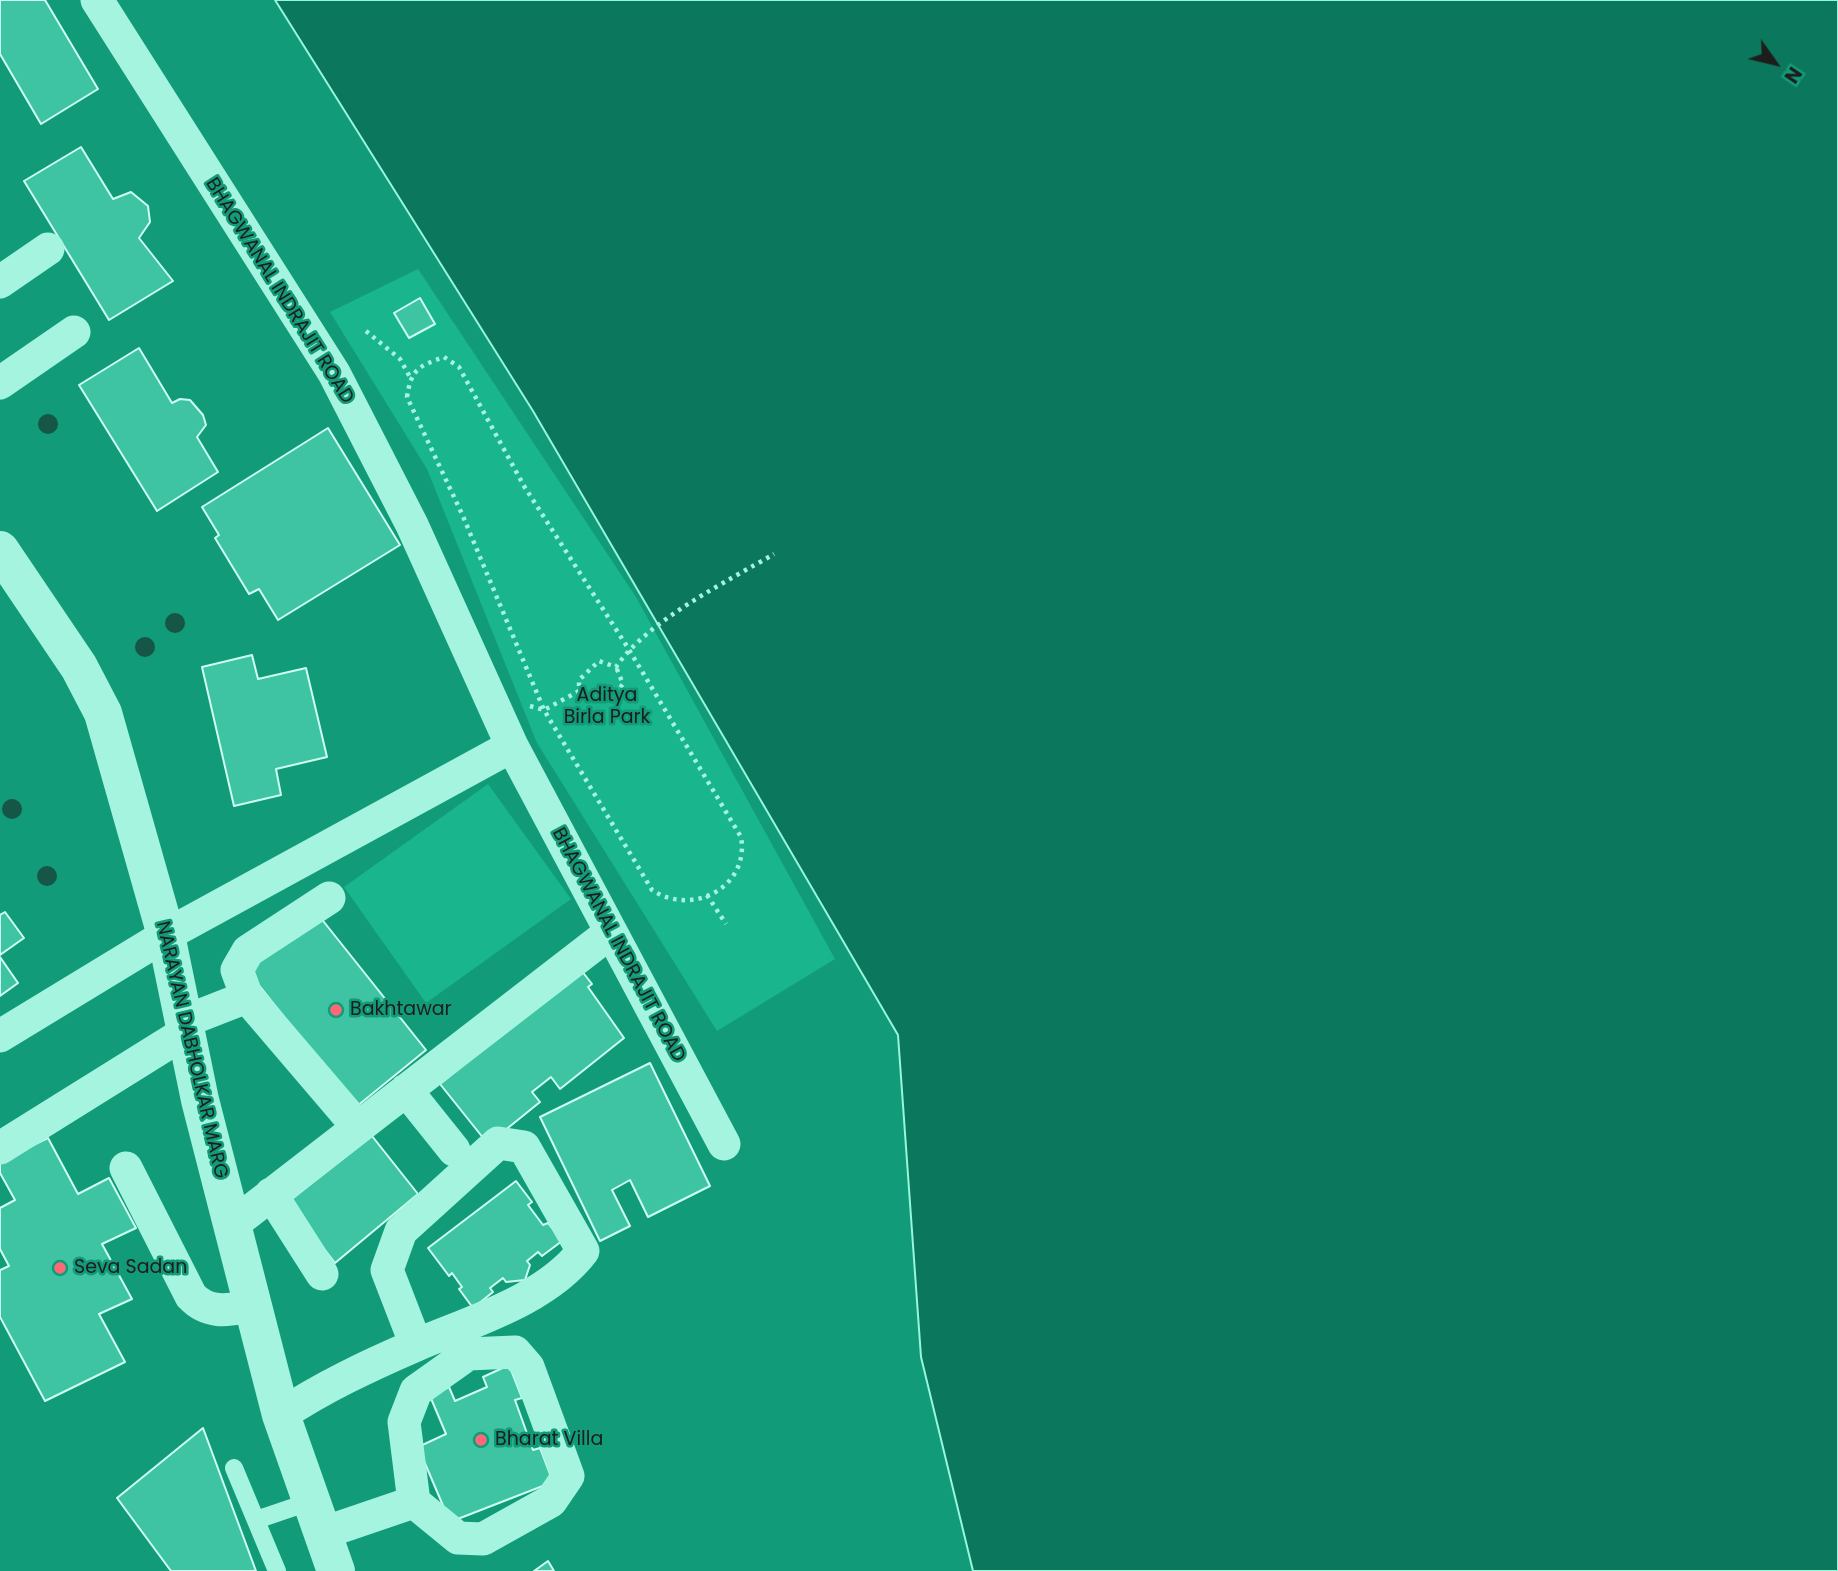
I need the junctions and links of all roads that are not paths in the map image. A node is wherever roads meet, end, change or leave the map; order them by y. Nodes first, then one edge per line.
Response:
1 (97, 0) edge
2 (48, 249) dead end
3 (0, 282) edge
4 (74, 332) dead end
5 (4, 371) edge
6 (0, 551) edge
7 (512, 746) junction
8 (329, 898) dead end
9 (611, 932) junction
10 (166, 935) junction
11 (247, 997) junction
12 (185, 1027) junction
13 (0, 1036) edge
14 (406, 1090) junction
15 (358, 1127) junction
16 (723, 1144) dead end
17 (0, 1147) edge
18 (454, 1150) dead end
19 (126, 1168) dead end
20 (271, 1194) junction
21 (232, 1225) junction
22 (321, 1274) dead end
23 (253, 1306) junction
24 (416, 1345) junction
25 (281, 1415) junction
26 (234, 1468) dead end
27 (414, 1502) junction
28 (318, 1517) junction
29 (256, 1520) junction
30 (277, 1571) edge
31 (336, 1571) edge

1 - 7 street, BHAGWANAL INDRAJIT ROAD
2 - 3 street
4 - 5 street
6 - 10 street, NARAYAN DABHOLKAR MARG
7 - 9 street, BHAGWANAL INDRAJIT ROAD
7 - 10 street
8 - 11 street
9 - 14 street
9 - 16 street, BHAGWANAL INDRAJIT ROAD
10 - 12 street, NARAYAN DABHOLKAR MARG
10 - 13 street
11 - 12 street
11 - 15 street
12 - 17 street
12 - 21 street, NARAYAN DABHOLKAR MARG
14 - 15 street
14 - 18 street
15 - 20 street
19 - 23 street
20 - 21 street
20 - 22 street
21 - 23 street, NARAYAN DABHOLKAR MARG
23 - 25 street, NARAYAN DABHOLKAR MARG
24 - 24 street
24 - 25 street
25 - 28 street, NARAYAN DABHOLKAR MARG
26 - 29 lane
27 - 27 street
27 - 28 street
28 - 29 lane
28 - 31 street, NARAYAN DABHOLKAR MARG
29 - 30 lane

